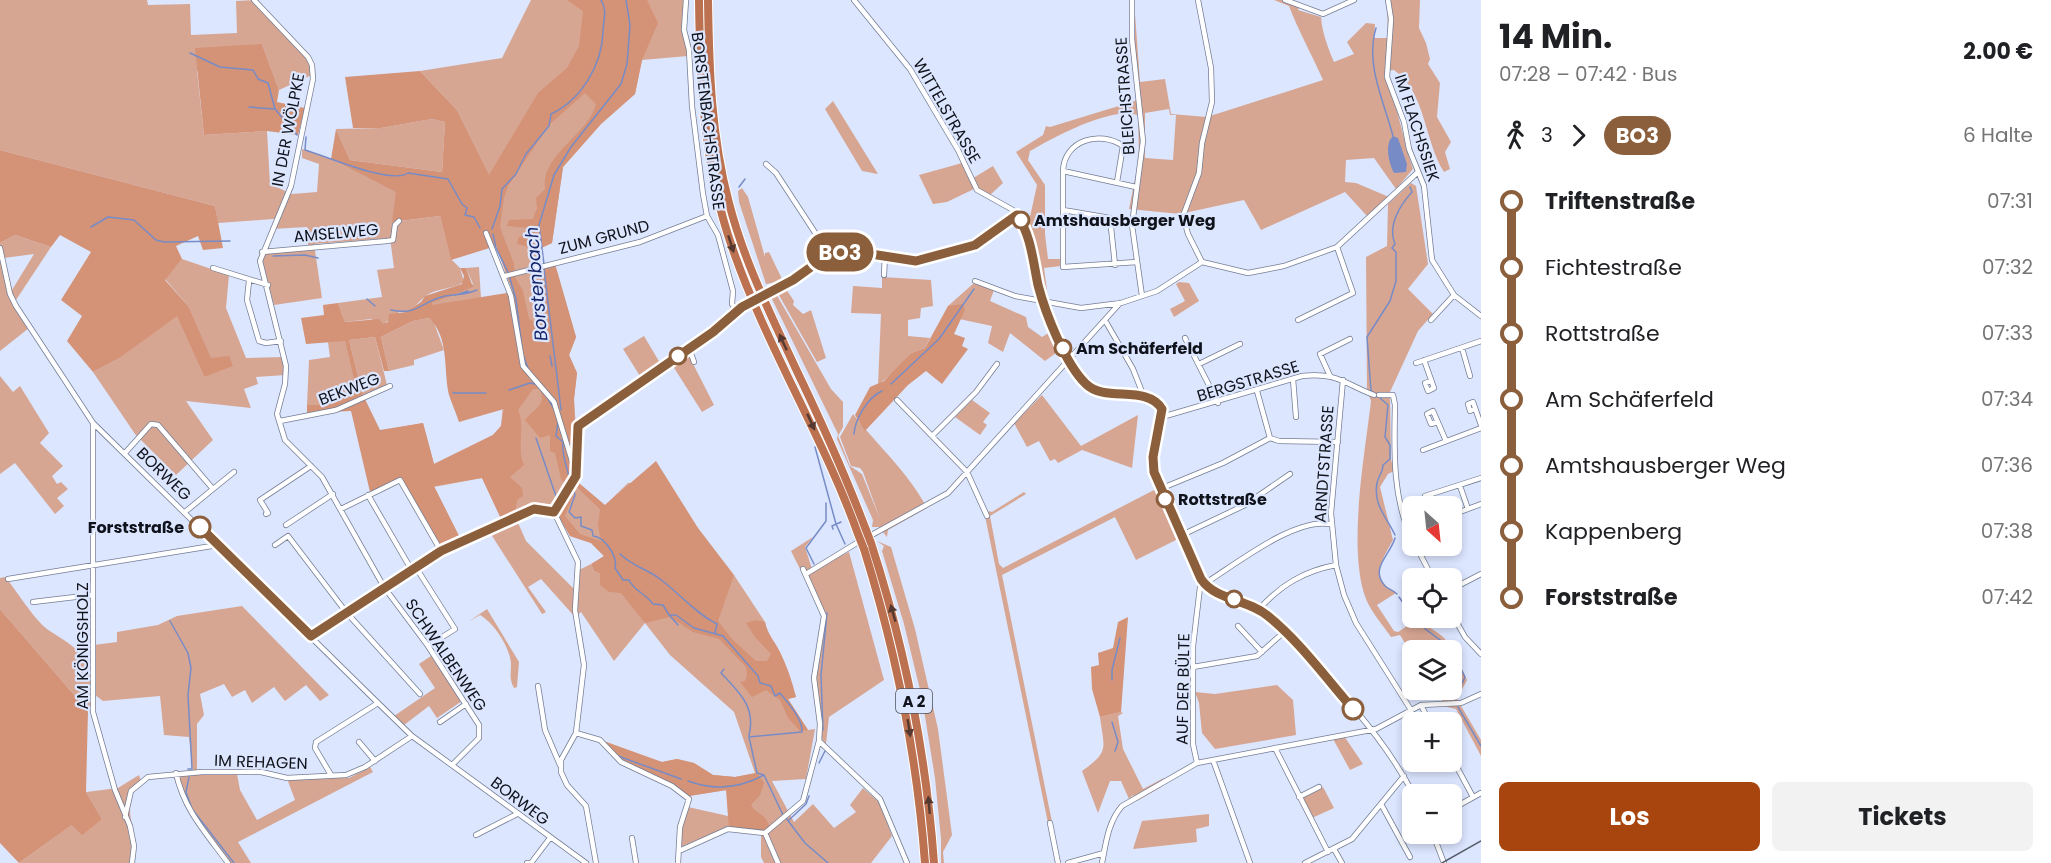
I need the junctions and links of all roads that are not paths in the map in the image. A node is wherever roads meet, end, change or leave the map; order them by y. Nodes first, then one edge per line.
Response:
1 (254, 0) edge
2 (686, 0) edge
3 (699, 0) edge
4 (708, 0) edge
5 (854, 0) edge
6 (1132, 0) edge
7 (1198, 0) edge
8 (1285, 0) edge
9 (1354, 0) edge
10 (1388, 0) edge
11 (766, 164) dead end
12 (1063, 171) junction
13 (1418, 172) junction
14 (1117, 182) junction
15 (1136, 188) junction
16 (1063, 210) junction
17 (1017, 215) junction
18 (707, 216) junction
19 (399, 221) dead end
20 (486, 233) dead end
21 (1337, 247) junction
22 (0, 248) edge
23 (261, 252) junction
24 (829, 254) junction
25 (885, 255) junction
26 (1137, 262) junction
27 (1202, 262) junction
28 (1115, 265) junction
29 (213, 268) dead end
30 (508, 275) junction
31 (884, 275) dead end
32 (249, 281) junction
33 (975, 281) dead end
34 (267, 285) junction
35 (1454, 295) junction
36 (1142, 296) junction
37 (1043, 299) junction
38 (1121, 303) junction
39 (737, 311) junction
40 (1481, 316) edge
41 (1298, 320) dead end
42 (1431, 320) dead end
43 (1106, 322) junction
44 (1185, 338) dead end
45 (1350, 339) dead end
46 (281, 341) junction
47 (1481, 341) edge
48 (1240, 345) dead end
49 (689, 348) junction
50 (1462, 348) junction
51 (1424, 360) junction
52 (1069, 361) junction
53 (694, 362) dead end
54 (1416, 363) dead end
55 (997, 364) dead end
56 (1199, 364) junction
57 (1330, 376) junction
58 (1470, 376) dead end
59 (1293, 379) junction
60 (1343, 380) junction
61 (1431, 381) dead end
62 (390, 386) dead end
63 (1257, 391) junction
64 (1144, 397) junction
65 (897, 400) dead end
66 (1218, 403) junction
67 (1475, 409) dead end
68 (1162, 417) junction
69 (1296, 417) dead end
70 (280, 421) junction
71 (1438, 422) dead end
72 (93, 423) junction
73 (1481, 427) edge
74 (932, 436) junction
75 (1270, 438) junction
76 (1446, 441) junction
77 (1338, 442) junction
78 (1423, 450) dead end
79 (125, 453) junction
80 (311, 466) junction
81 (967, 471) junction
82 (234, 472) dead end
83 (1290, 474) dead end
84 (576, 476) junction
85 (1481, 478) edge
86 (1460, 486) junction
87 (213, 489) junction
88 (1160, 489) junction
89 (333, 494) junction
90 (368, 495) junction
91 (1402, 496) edge
92 (1425, 496) dead end
93 (1481, 504) edge
94 (341, 509) junction
95 (1468, 509) junction
96 (1462, 511) edge
97 (185, 512) junction
98 (554, 512) junction
99 (266, 514) dead end
100 (987, 516) dead end
101 (1330, 524) junction
102 (286, 525) dead end
103 (862, 532) junction
104 (1182, 535) junction
105 (218, 545) junction
106 (275, 545) dead end
107 (441, 551) junction
108 (93, 565) junction
109 (1336, 565) junction
110 (413, 568) junction
111 (803, 569) dead end
112 (806, 574) junction
113 (1481, 574) edge
114 (8, 579) dead end
115 (1201, 579) junction
116 (1204, 584) junction
117 (1462, 584) edge
118 (384, 587) junction
119 (92, 595) junction
120 (33, 602) dead end
121 (1259, 609) junction
122 (346, 612) junction
123 (1238, 626) dead end
124 (1460, 628) edge
125 (1284, 632) junction
126 (311, 636) junction
127 (428, 646) junction
128 (1262, 652) junction
129 (1481, 654) edge
130 (1193, 668) junction
131 (538, 686) dead end
132 (420, 694) dead end
133 (1481, 694) edge
134 (378, 703) junction
135 (466, 704) junction
136 (1421, 705) junction
137 (1411, 710) junction
138 (1424, 712) edge
139 (440, 722) dead end
140 (1371, 729) junction
141 (576, 733) junction
142 (412, 736) junction
143 (819, 741) junction
144 (359, 742) dead end
145 (1275, 748) junction
146 (1213, 760) junction
147 (375, 761) junction
148 (1197, 763) junction
149 (452, 765) junction
150 (560, 765) junction
151 (1460, 772) edge
152 (176, 773) junction
153 (331, 775) junction
154 (1404, 776) junction
155 (1408, 784) edge
156 (1319, 787) dead end
157 (1481, 793) edge
158 (1299, 797) junction
159 (1473, 797) junction
160 (1462, 803) edge
161 (1381, 804) junction
162 (517, 814) junction
163 (125, 818) junction
164 (1050, 823) dead end
165 (765, 833) junction
166 (476, 835) dead end
167 (550, 838) junction
168 (632, 838) dead end
169 (1437, 844) edge
170 (1334, 849) junction
171 (679, 851) junction
172 (1328, 852) junction
173 (1104, 853) junction
174 (1410, 857) dead end
175 (132, 863) edge
176 (228, 863) edge
177 (529, 863) edge
178 (586, 863) edge
179 (596, 863) edge
180 (636, 863) edge
181 (678, 863) edge
182 (778, 863) edge
183 (907, 863) edge
184 (925, 863) edge
185 (934, 863) edge
186 (1058, 863) edge
187 (1068, 863) edge
188 (1102, 863) edge
189 (1250, 863) edge
190 (1305, 863) edge
191 (1342, 863) edge
192 (1444, 863) edge

1 - 23 street, IN DER WÖLPKE
2 - 18 street, BORSTENBACHSTRASSE
3 -> 103 highway, A 2
103 -> 4 highway, A 2
5 - 17 street, WITTELSTRASSE
6 - 15 street, BLEICHSTRASSE
7 - 27 street
8 - 9 street
10 - 13 street, IM FLACHSSIEK
11 - 24 street
12 - 14 street
12 - 14 street
12 - 16 street
13 - 21 street
13 - 35 street, IM FLACHSSIEK
14 - 15 street
15 - 26 street, BLEICHSTRASSE
16 - 28 street
16 - 28 street
17 - 25 street
17 - 37 street, WITTELSTRASSE
18 - 30 street, ZUM GRUND
18 - 39 street, BORSTENBACHSTRASSE
19 - 23 street, AMSELWEG
20 - 30 street
21 - 27 street
21 - 41 street
22 - 72 street, BORWEG
23 - 34 street
24 - 25 street
24 - 39 street, bridge
25 - 31 street
26 - 28 street
26 - 36 street, BLEICHSTRASSE
27 - 36 street
29 - 32 street
30 - 84 street
32 - 34 street
32 - 46 street
33 - 37 street
34 - 46 street
35 - 40 street, IM FLACHSSIEK
35 - 42 street
36 - 38 street
37 - 38 street
37 - 52 street
38 - 43 street
39 - 49 street
43 - 52 street
43 - 64 street
44 - 56 street
45 - 57 street
46 - 70 street
47 - 50 street
48 - 56 street
49 - 53 street
49 - 84 street
50 - 51 street
50 - 58 street
51 - 54 street
51 - 61 street
52 - 64 street
52 - 81 street
55 - 74 street
56 - 66 street
57 - 59 street, BERGSTRASSE
57 - 60 street, BERGSTRASSE
59 - 63 street, BERGSTRASSE
59 - 69 street
60 - 77 street, ARNDTSTRASSE
60 - 91 street, BERGSTRASSE
62 - 70 street, BEKWEG
63 - 66 street, BERGSTRASSE
63 - 75 street
64 - 68 street
65 - 74 street
66 - 68 street, BERGSTRASSE
67 - 73 street
68 - 88 street
70 - 80 street
71 - 76 street
72 - 79 street, BORWEG
72 - 108 street, AM KÖNIGSHOLZ
73 - 76 street
74 - 81 street
75 - 77 street
75 - 88 street
76 - 78 street
77 - 101 street, ARNDTSTRASSE
79 - 87 street
79 - 97 street, BORWEG
80 - 89 street
80 - 99 street
81 - 100 street
81 - 112 street
82 - 87 street
83 - 104 street
84 - 98 street
85 - 86 street
86 - 92 street
86 - 95 street
87 - 97 street
88 - 104 street
89 - 94 street
89 - 102 street
90 - 94 street
90 - 107 street
90 - 110 street
93 - 95 street
94 - 118 street
95 - 96 street
97 - 105 street, BORWEG
98 - 107 street
98 - 141 street
101 - 109 street, ARNDTSTRASSE
101 - 116 street
103 -> 184 highway, A 2, bridge
185 -> 103 highway, A 2, bridge
104 - 115 street
105 - 108 street
105 - 126 street, BORWEG
106 - 122 street
107 - 110 street
108 - 114 street
108 - 119 street, AM KÖNIGSHOLZ
109 - 121 street
109 - 137 street, ARNDTSTRASSE
110 - 118 street
110 - 127 street
111 - 112 street
112 - 143 street
113 - 117 street
115 - 116 street
115 - 130 street, AUF DER BÜLTE
116 - 121 street
118 - 122 street
118 - 127 street, SCHWALBENWEG
119 - 120 street
119 - 163 street, AM KÖNIGSHOLZ
121 - 125 street
122 - 126 street
122 - 132 street
123 - 128 street
124 - 129 street
125 - 128 street
125 - 140 street
126 - 134 street, BORWEG
127 - 135 street, SCHWALBENWEG
128 - 130 street
130 - 148 street, AUF DER BÜLTE
131 - 150 street
133 - 136 street
134 - 142 street, BORWEG
134 - 153 street
135 - 139 street
135 - 149 street, SCHWALBENWEG
136 - 137 street
136 - 138 street
137 - 140 street
140 - 145 street
140 - 154 street
141 - 150 street
141 - 171 street
142 - 147 street, IM REHAGEN
142 - 149 street, BORWEG
143 - 165 street
143 - 183 street
144 - 147 street
145 - 146 street
145 - 158 street
146 - 148 street
146 - 189 street
147 - 153 street, IM REHAGEN
148 - 173 street
149 - 162 street, BORWEG
150 - 179 street
151 - 159 street
152 - 153 street, IM REHAGEN
152 - 163 street, IM REHAGEN
152 - 176 street
154 - 155 street
154 - 161 street
156 - 158 street
157 - 159 street
158 - 172 street
159 - 160 street
161 - 170 street
161 - 174 street
162 - 166 street
162 - 167 street, BORWEG
163 - 175 street, AM KÖNIGSHOLZ
164 - 186 street
165 - 171 street
165 - 182 street
167 - 177 street
167 - 178 street, BORWEG
168 - 180 street
169 - 192 street
170 - 172 street
170 - 191 street
171 - 181 street
172 - 190 street
173 - 187 street
173 - 188 street

